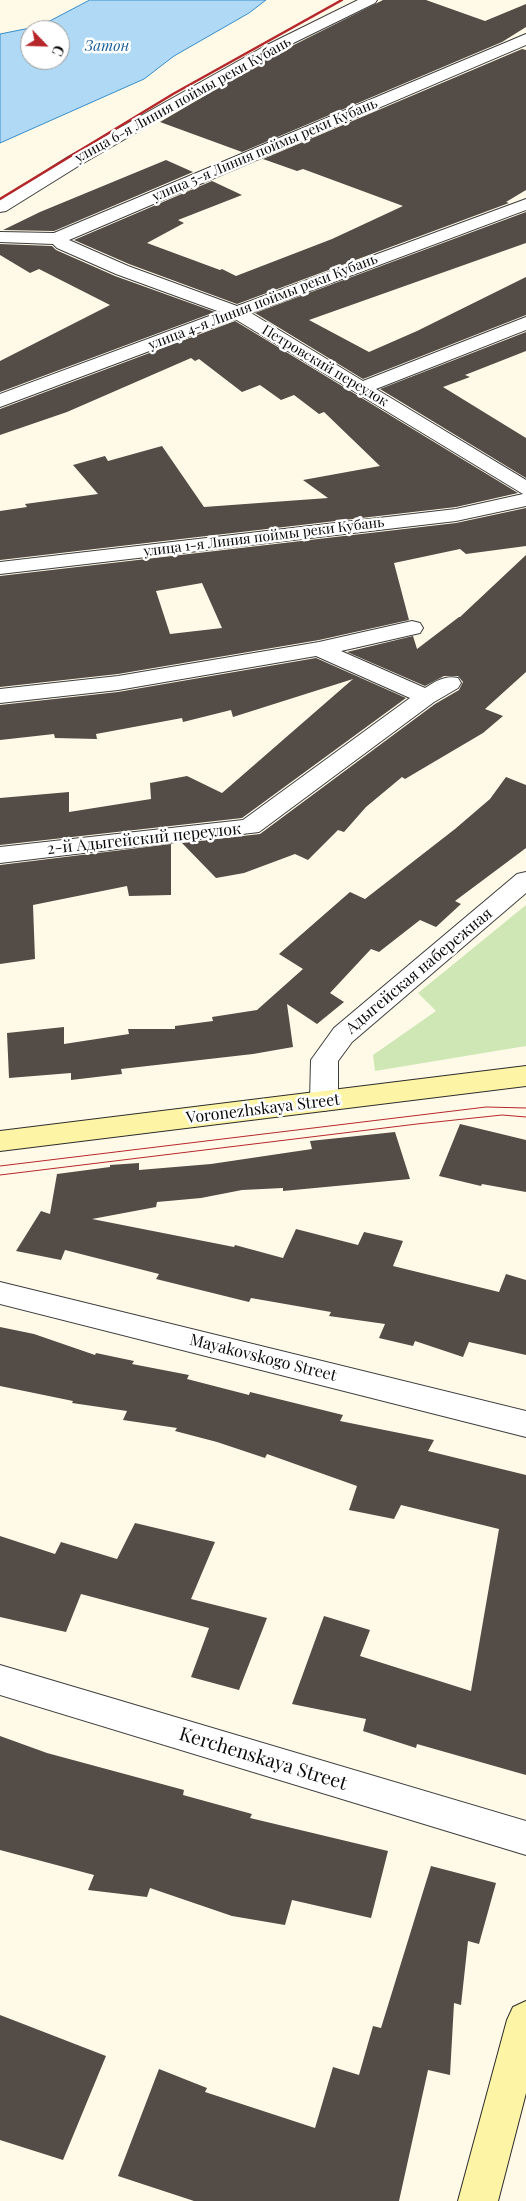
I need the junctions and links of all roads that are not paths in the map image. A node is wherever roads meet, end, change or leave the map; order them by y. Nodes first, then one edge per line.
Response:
1 (370, 0) edge
2 (526, 39) edge
3 (526, 204) edge
4 (0, 207) edge
5 (3, 235) edge
6 (58, 239) junction
7 (236, 312) junction
8 (526, 323) edge
9 (363, 388) junction
10 (0, 401) edge
11 (526, 489) edge
12 (526, 500) edge
13 (0, 568) edge
14 (412, 628) dead end
15 (319, 649) junction
16 (450, 683) dead end
17 (0, 696) edge
18 (426, 697) junction
19 (0, 855) edge
20 (526, 880) edge
21 (526, 1076) edge
22 (324, 1102) junction
23 (0, 1141) edge
24 (0, 1293) edge
25 (526, 1424) edge
26 (0, 1680) edge
27 (526, 1838) edge
28 (526, 2020) edge
29 (478, 2201) edge

1 - 4 street, улица 6-я Линия поймы реки Кубань
2 - 6 street, улица 5-я Линия поймы реки Кубань
3 - 7 street, улица 4-я Линия поймы реки Кубань
5 - 6 street, улица 5-я Линия поймы реки Кубань
6 - 7 street, Петровский переулок
7 - 9 street, Петровский переулок
7 - 10 street, улица 4-я Линия поймы реки Кубань
8 - 9 street
9 - 11 street, Петровский переулок
12 - 13 street, улица 1-я Линия поймы реки Кубань
14 - 15 street
15 - 17 street
15 - 18 street
16 - 18 street, 2-й Адыгейский переулок
18 - 19 street, 2-й Адыгейский переулок
20 - 22 street, Адыгейская набережная
21 - 22 street, Voronezhskaya Street
22 - 23 street, Voronezhskaya Street
24 - 25 street, Mayakovskogo Street
26 - 27 street, Kerchenskaya Street
28 - 29 street

